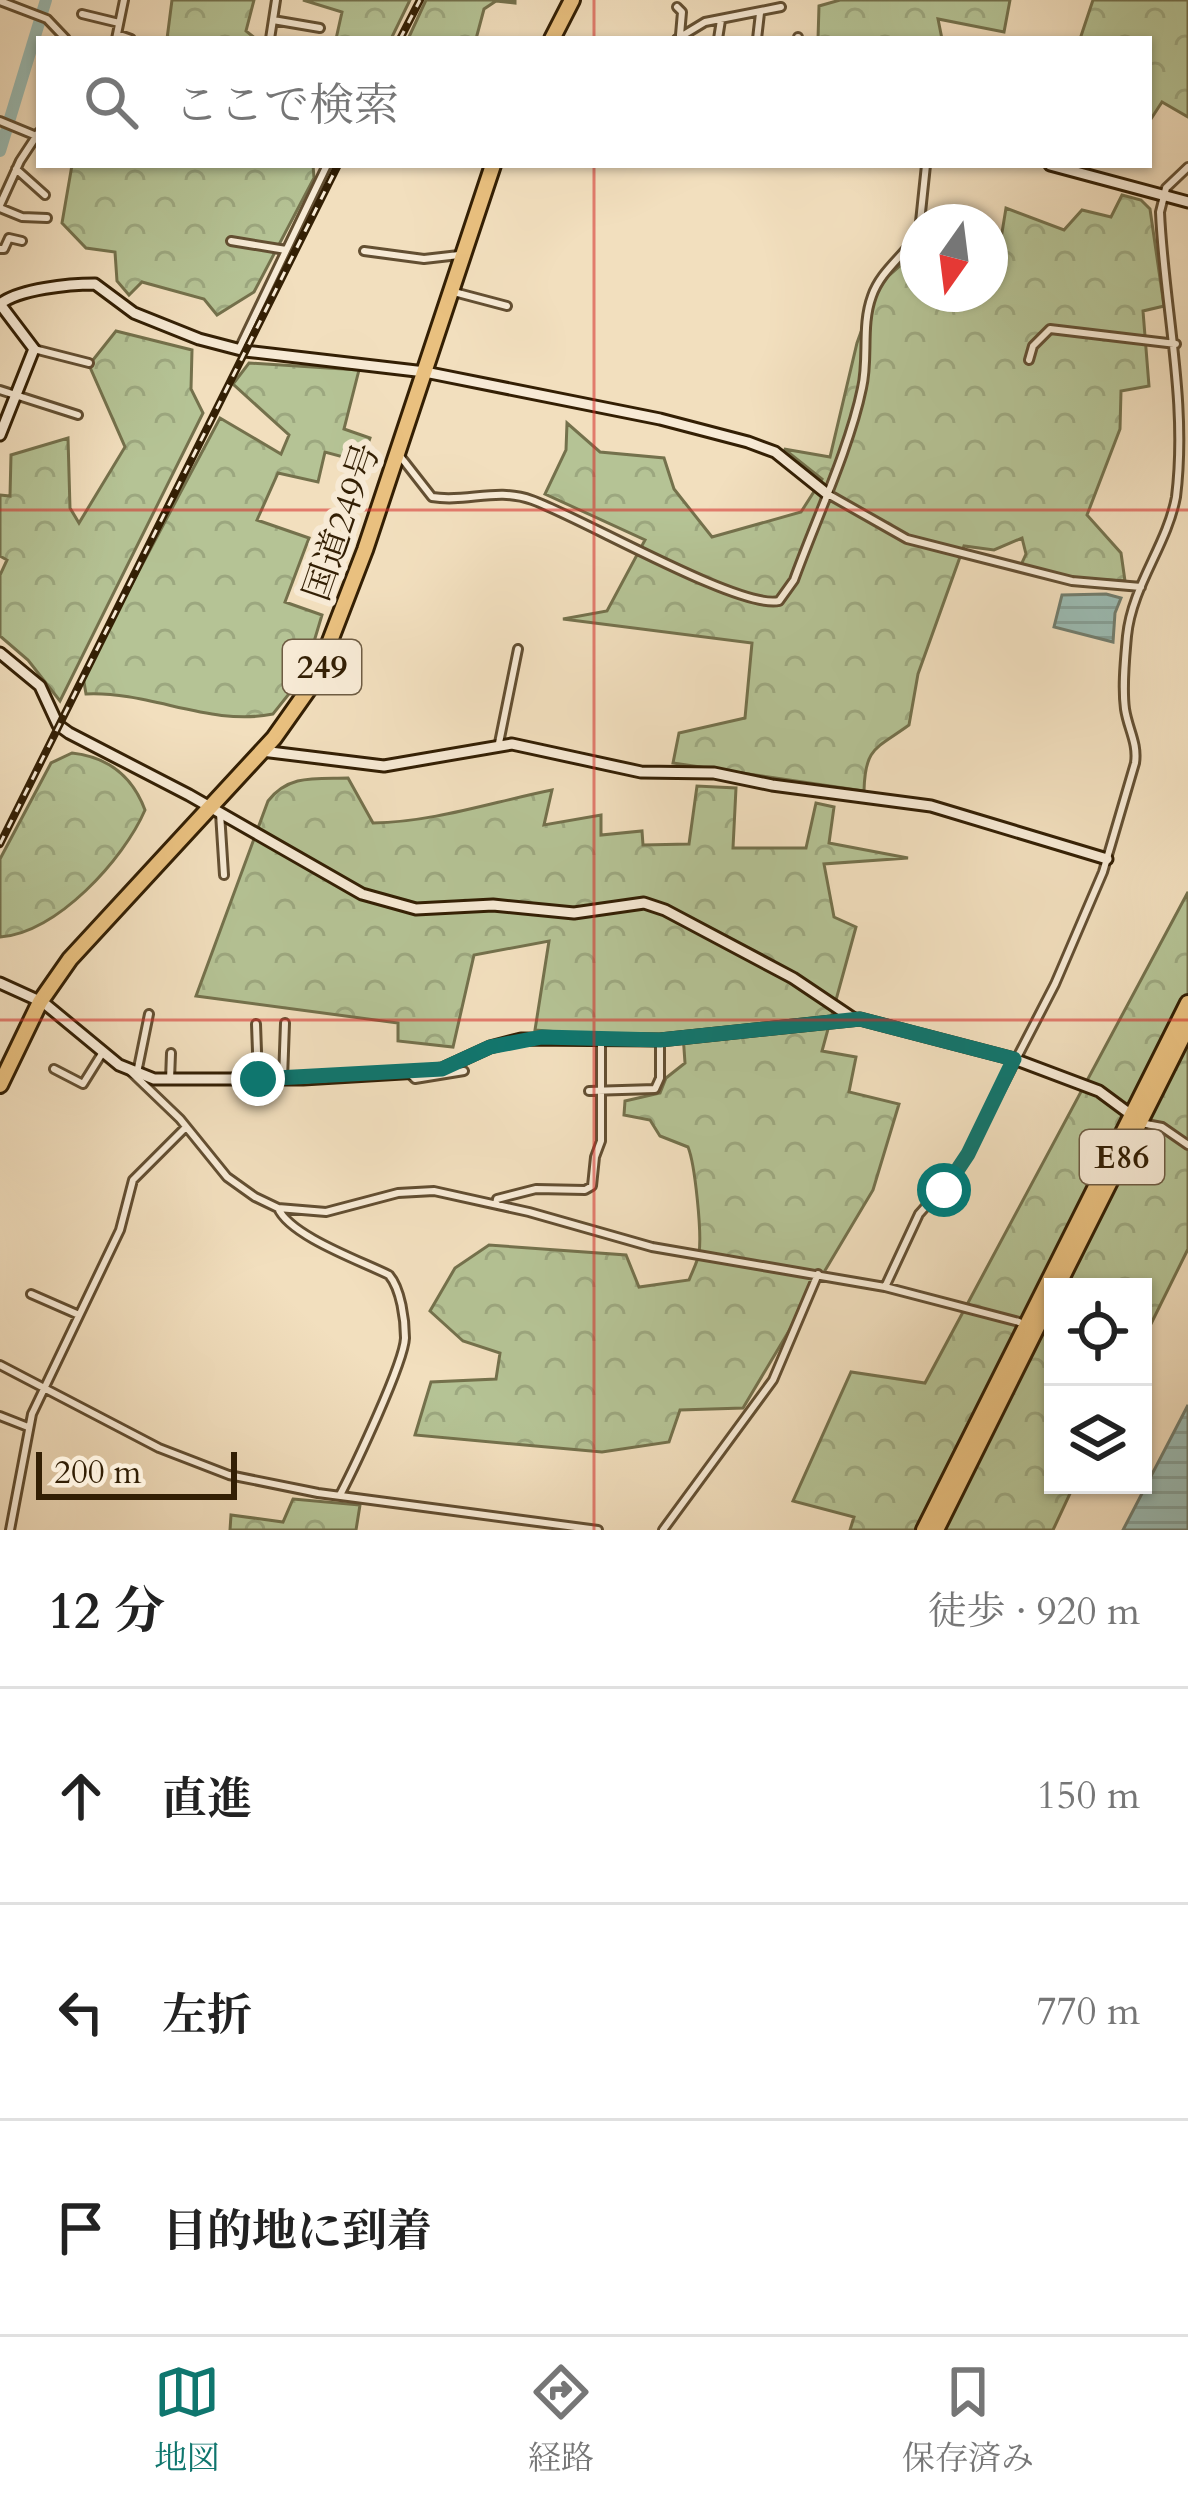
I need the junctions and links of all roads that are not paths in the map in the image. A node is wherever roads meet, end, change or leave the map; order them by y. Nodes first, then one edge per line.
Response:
1 (124, 0) edge
2 (276, 0) edge
3 (572, 0) edge
4 (759, 0) edge
5 (0, 1) edge
6 (778, 5) edge
7 (677, 8) dead end
8 (759, 12) junction
9 (82, 14) dead end
10 (273, 20) junction
11 (721, 20) junction
12 (119, 23) junction
13 (320, 28) dead end
14 (63, 36) edge
15 (117, 36) edge
16 (270, 36) edge
17 (554, 36) edge
18 (679, 36) edge
19 (682, 36) edge
20 (718, 36) edge
21 (757, 36) edge
22 (2, 122) edge
23 (36, 134) edge
24 (36, 136) edge
25 (1188, 166) edge
26 (326, 168) edge
27 (492, 168) edge
28 (926, 168) edge
29 (1061, 168) edge
30 (16, 169) junction
31 (45, 195) dead end
32 (1164, 197) junction
33 (1188, 202) edge
34 (921, 204) edge
35 (0, 207) edge
36 (47, 218) dead end
37 (22, 241) dead end
38 (231, 241) dead end
39 (0, 249) edge
40 (286, 250) junction
41 (364, 251) dead end
42 (462, 255) junction
43 (900, 255) edge
44 (450, 291) junction
45 (507, 306) dead end
46 (1176, 344) junction
47 (34, 350) junction
48 (239, 350) junction
49 (1029, 360) dead end
50 (89, 363) dead end
51 (425, 372) junction
52 (0, 390) edge
53 (18, 398) junction
54 (78, 415) dead end
55 (0, 435) edge
56 (1178, 445) junction
57 (1188, 447) edge
58 (397, 452) junction
59 (826, 493) junction
60 (1141, 587) junction
61 (518, 649) dead end
62 (0, 653) edge
63 (500, 743) junction
64 (262, 751) junction
65 (215, 810) junction
66 (1107, 859) junction
67 (224, 875) dead end
68 (0, 983) edge
69 (40, 1002) junction
70 (1188, 1003) edge
71 (148, 1013) dead end
72 (854, 1019) junction
73 (285, 1023) dead end
74 (256, 1024) dead end
75 (1188, 1026) edge
76 (660, 1040) junction
77 (601, 1041) junction
78 (103, 1052) junction
79 (171, 1053) dead end
80 (1014, 1059) junction
81 (54, 1070) dead end
82 (464, 1071) dead end
83 (134, 1072) junction
84 (409, 1072) junction
85 (258, 1079) junction
86 (283, 1079) junction
87 (170, 1080) junction
88 (0, 1084) edge
89 (589, 1090) dead end
90 (602, 1090) junction
91 (1126, 1111) dead end
92 (1146, 1124) dead end
93 (186, 1126) junction
94 (1188, 1144) edge
95 (496, 1204) junction
96 (278, 1208) junction
97 (818, 1274) junction
98 (1062, 1278) edge
99 (885, 1287) junction
100 (31, 1294) dead end
101 (1044, 1313) edge
102 (79, 1315) junction
103 (1019, 1322) dead end
104 (0, 1365) edge
105 (43, 1387) junction
106 (0, 1416) edge
107 (28, 1427) junction
108 (340, 1495) junction
109 (0, 1522) edge
110 (10, 1528) edge
111 (598, 1530) edge
112 (663, 1530) edge
113 (924, 1530) edge
114 (936, 1530) edge

1 - 12 street
2 - 10 street
3 - 17 highway
4 - 8 street
5 - 14 street
6 - 8 street
7 - 18 street
8 - 11 street
8 - 21 street
9 - 12 street
10 - 13 street
10 - 16 street
11 - 19 street
11 - 20 street
12 - 15 street
22 - 23 street
24 - 30 street
25 - 32 street
26 - 40 street
27 - 42 highway, 国道249号 / 249
28 - 34 street
29 - 32 street
30 - 31 street
30 - 35 street
32 - 33 street
32 - 46 street
35 - 36 street
37 - 39 street
38 - 40 street
40 - 48 street
41 - 42 street
42 - 44 highway, 国道249号 / 249
43 - 59 street
44 - 45 street
44 - 51 highway, 国道249号 / 249
46 - 49 street
46 - 56 street
47 - 48 street
47 - 50 street
47 - 53 street
48 - 51 street
51 - 58 highway, 国道249号 / 249
51 - 59 street
52 - 53 street
53 - 54 street
53 - 55 street
56 - 57 street
56 - 60 street
58 - 59 street
58 - 64 highway, 国道249号 / 249
59 - 60 street
60 - 66 street
61 - 63 street
62 - 65 street
63 - 64 street
63 - 66 street
64 - 65 highway, 国道249号 / 249
65 - 67 street
65 - 69 highway, 国道249号 / 249
65 - 72 street
66 - 80 street
68 - 69 street
69 - 78 street
69 - 88 highway, 国道249号 / 249
70 - 113 highway, E86
71 - 83 street
72 - 76 street
72 - 80 street
73 - 86 street
74 - 85 street
75 - 98 highway, E86
76 - 77 street
76 - 90 street
77 - 84 street
77 - 90 street
78 - 81 street
78 - 83 street
79 - 87 street
80 - 91 street
80 - 99 street
82 - 84 street
83 - 87 street
83 - 93 street
84 - 86 street
85 - 86 street
85 - 87 street
89 - 90 street
90 - 95 street
92 - 94 street
93 - 96 street
93 - 102 street
95 - 96 street
95 - 97 street
96 - 108 street
97 - 99 street
97 - 112 street
99 - 103 street
100 - 102 street
101 - 114 highway, E86
102 - 105 street
104 - 105 street
105 - 107 street
105 - 108 street
106 - 107 street
107 - 110 street
108 - 111 street
109 - 110 street

